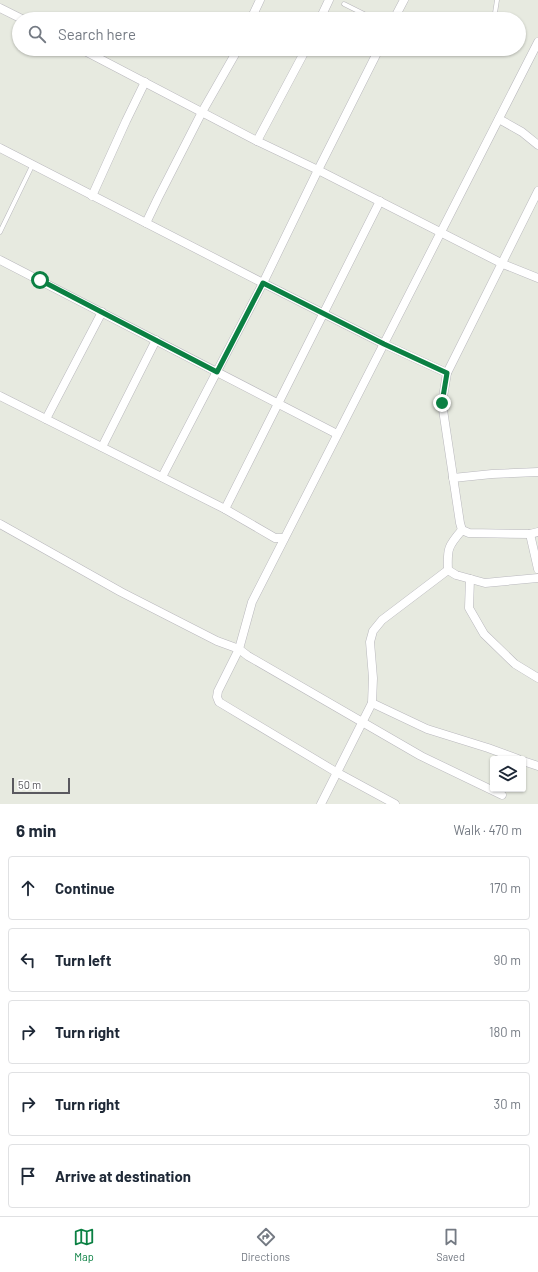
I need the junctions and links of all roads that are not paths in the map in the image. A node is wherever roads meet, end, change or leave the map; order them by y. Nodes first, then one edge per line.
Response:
1 (260, 0) edge
2 (329, 0) edge
3 (404, 0) edge
4 (497, 0) edge
5 (344, 4) dead end
6 (0, 8) edge
7 (254, 12) edge
8 (323, 12) edge
9 (360, 12) edge
10 (398, 12) edge
11 (495, 12) edge
12 (12, 14) edge
13 (538, 42) edge
14 (94, 56) edge
15 (234, 56) edge
16 (302, 56) edge
17 (375, 56) edge
18 (145, 82) junction
19 (202, 112) junction
20 (499, 119) junction
21 (257, 141) junction
22 (538, 145) edge
23 (0, 148) edge
24 (32, 166) junction
25 (318, 170) junction
26 (538, 191) edge
27 (92, 196) junction
28 (380, 201) junction
29 (146, 223) junction
30 (0, 232) edge
31 (441, 232) junction
32 (0, 260) edge
33 (502, 264) junction
34 (538, 278) edge
35 (263, 283) junction
36 (102, 312) junction
37 (323, 314) junction
38 (156, 340) junction
39 (384, 344) junction
40 (217, 372) junction
41 (447, 373) junction
42 (0, 396) edge
43 (278, 403) junction
44 (46, 419) junction
45 (337, 434) junction
46 (102, 447) junction
47 (538, 472) edge
48 (162, 477) junction
49 (453, 478) junction
50 (225, 509) junction
51 (0, 524) edge
52 (462, 530) junction
53 (538, 532) edge
54 (530, 534) junction
55 (284, 538) junction
56 (538, 569) edge
57 (448, 570) junction
58 (538, 578) edge
59 (470, 579) junction
60 (239, 649) junction
61 (538, 678) edge
62 (372, 703) junction
63 (362, 722) junction
64 (510, 756) edge
65 (526, 762) edge
66 (538, 766) edge
67 (336, 772) junction
68 (502, 795) dead end
69 (321, 804) edge
70 (395, 804) edge

1 - 7 street
2 - 8 street
3 - 10 street
4 - 11 lane
5 - 9 lane
6 - 12 street
13 - 20 street
14 - 18 street
15 - 19 street
16 - 21 street
17 - 25 street
18 - 19 street
18 - 27 street
19 - 21 street
19 - 29 street
20 - 22 street
20 - 31 street
21 - 25 street
23 - 24 street
24 - 27 street
24 - 30 lane
25 - 28 street
25 - 35 street
26 - 33 street
27 - 29 street
28 - 31 street
28 - 37 street
29 - 35 street
31 - 33 street
31 - 39 street
32 - 36 street
33 - 34 street
33 - 41 street
35 - 37 street
35 - 40 street
36 - 38 street
36 - 44 street
37 - 39 street
37 - 43 street
38 - 40 street
38 - 46 street
39 - 41 street
39 - 45 street
40 - 43 street
40 - 48 street
41 - 49 street
42 - 44 street
43 - 45 street
43 - 50 street
44 - 46 street
45 - 55 street
46 - 48 street
47 - 49 street
48 - 50 street
49 - 52 street
50 - 55 street
51 - 60 street
52 - 54 street
52 - 57 street
53 - 54 street
54 - 56 street
55 - 60 street
57 - 59 street
57 - 62 street
58 - 59 street
59 - 61 street
60 - 63 street
60 - 67 street
62 - 63 street
62 - 64 street
63 - 67 street
63 - 68 street
65 - 66 street
67 - 69 street
67 - 70 street

